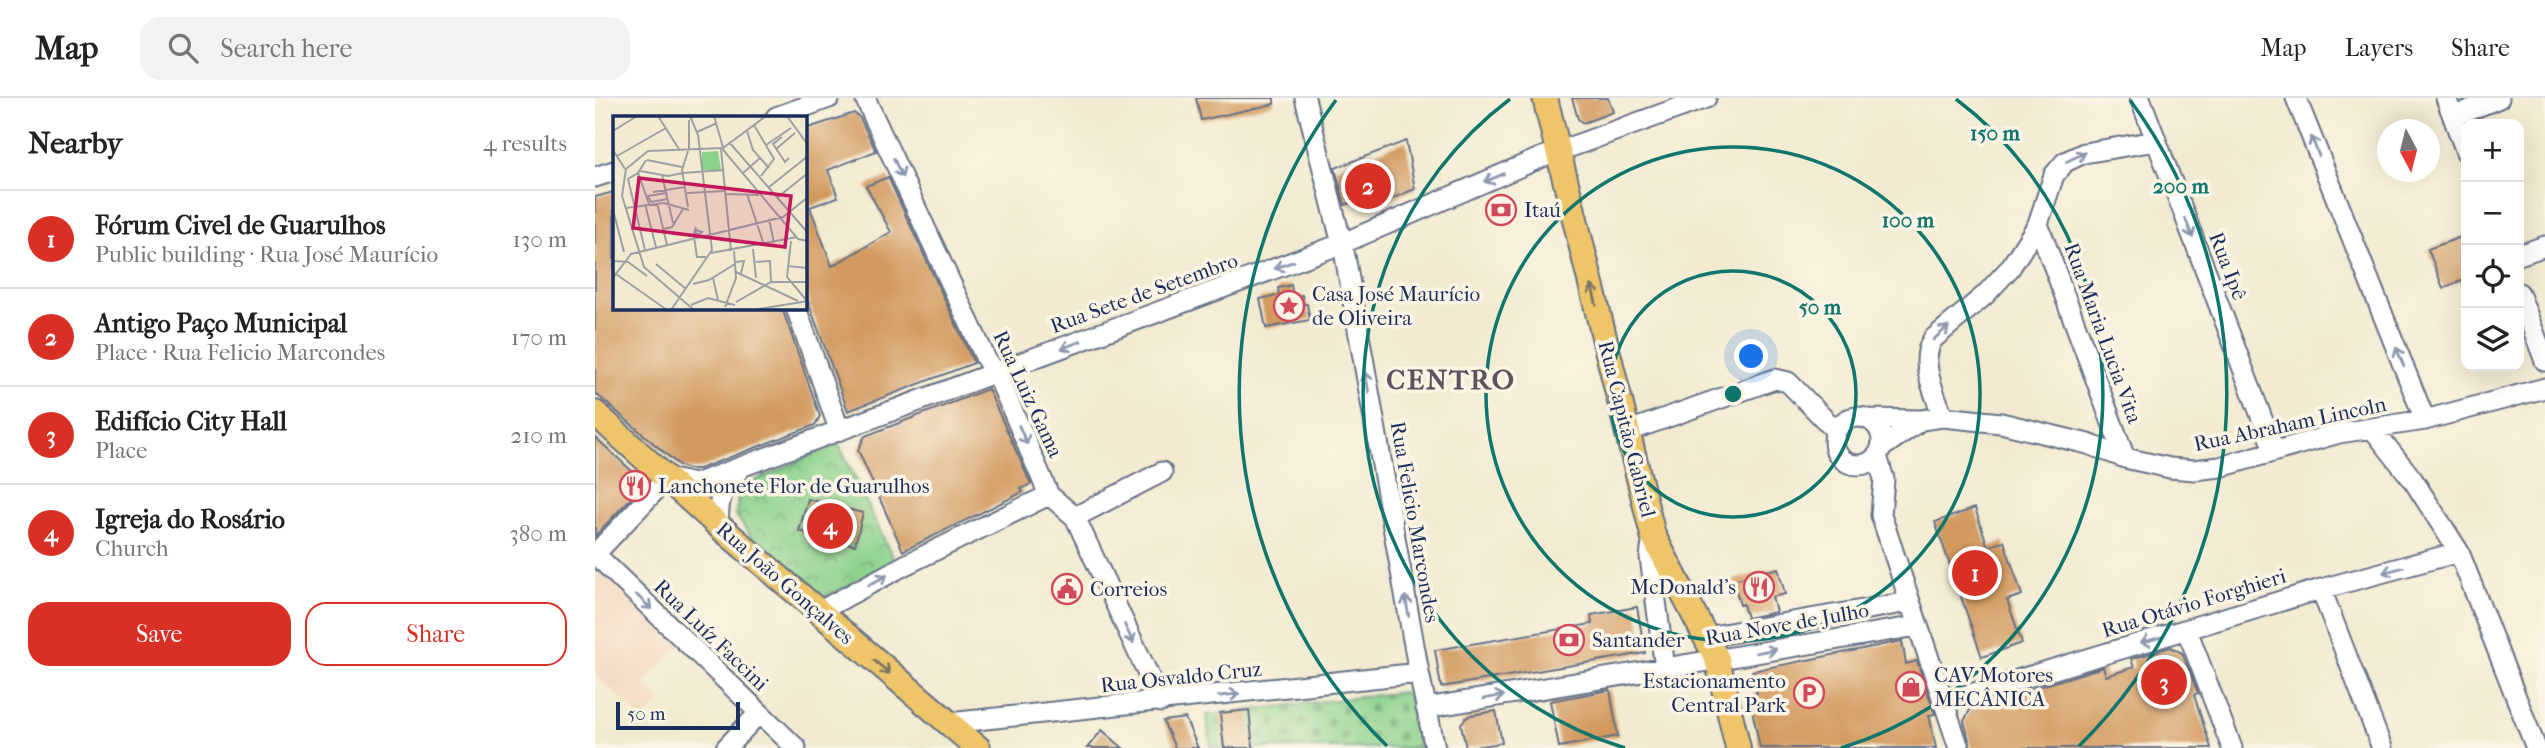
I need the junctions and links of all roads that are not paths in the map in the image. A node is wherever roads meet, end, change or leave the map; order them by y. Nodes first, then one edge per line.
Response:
1 (829, 98) edge
2 (865, 98) edge
3 (1305, 98) edge
4 (1545, 98) edge
5 (1706, 98) edge
6 (2140, 98) edge
7 (2296, 98) edge
8 (2446, 98) edge
9 (2499, 98) edge
10 (779, 116) edge
11 (2453, 117) junction
12 (2461, 139) edge
13 (2156, 141) junction
14 (1557, 152) junction
15 (613, 171) edge
16 (595, 177) edge
17 (2038, 224) junction
18 (1341, 244) junction
19 (2545, 246) edge
20 (2524, 253) edge
21 (2524, 306) edge
22 (797, 310) edge
23 (2545, 361) edge
24 (995, 373) junction
25 (2545, 388) edge
26 (595, 413) edge
27 (1943, 417) junction
28 (1868, 419) junction
29 (1921, 420) junction
30 (2425, 420) junction
31 (2372, 428) junction
32 (839, 429) junction
33 (1836, 430) junction
34 (1629, 432) junction
35 (2274, 450) junction
36 (1879, 452) junction
37 (2125, 458) junction
38 (743, 466) junction
39 (1162, 472) dead end
40 (667, 478) junction
41 (1049, 495) junction
42 (1075, 517) junction
43 (719, 526) junction
44 (1653, 535) junction
45 (2459, 552) junction
46 (595, 554) edge
47 (2321, 589) junction
48 (1909, 602) junction
49 (818, 612) junction
50 (1917, 626) junction
51 (2187, 629) junction
52 (1706, 637) junction
53 (1717, 659) junction
54 (1665, 668) junction
55 (1419, 673) junction
56 (1161, 702) junction
57 (1944, 702) junction
58 (1426, 708) junction
59 (759, 713) junction
60 (949, 723) junction
61 (726, 748) edge
62 (796, 748) edge
63 (978, 748) edge
64 (1435, 748) edge
65 (1738, 748) edge
66 (1959, 748) edge
67 (2232, 748) edge
68 (2382, 748) edge
69 (2536, 748) edge

1 - 10 street
2 -> 24 street, Rua Luiz Gama
3 - 18 street, Rua Felicio Marcondes
4 - 14 main road, Rua Capitão Gabriel
5 - 14 street, Rua Sete de Setembro
6 - 13 street, Rua Ipê
30 -> 7 street
8 - 11 street
9 - 11 street
11 - 12 street
17 -> 13 street
13 -> 35 street, Rua Ipê
14 -> 18 street, Rua Sete de Setembro
34 -> 14 main road, Rua Capitão Gabriel
15 - 16 street
27 -> 17 street
17 - 37 street, Rua Maria Lucia Vita
18 -> 24 street, Rua Sete de Setembro
55 -> 18 street, Rua Felicio Marcondes
19 - 20 street
21 - 23 street
22 - 32 street
24 - 32 street, Rua Sete de Setembro
24 -> 41 street, Rua Luiz Gama
25 - 30 street, Rua Abraham Lincoln
26 - 40 main road, Rua João Gonçalves
27 - 29 street, Rua Abraham Lincoln
27 - 37 street, Rua Abraham Lincoln
28 - 29 street, Rua Abraham Lincoln
28 - 33 street
28 - 36 street
29 - 36 street, Rua Abraham Lincoln
30 - 31 street, Rua Abraham Lincoln
31 - 35 street, Rua Abraham Lincoln
31 - 45 street
32 - 38 street, Rua Sete de Setembro
33 - 34 street
33 - 36 street
34 - 44 main road, Rua Capitão Gabriel
35 - 37 street, Rua Abraham Lincoln
36 - 48 street
38 - 40 street, Rua Sete de Setembro
38 - 43 street
39 - 42 street
40 - 43 main road, Rua João Gonçalves
40 - 46 street
41 - 42 street, Rua Luiz Gama
49 -> 41 street
42 -> 56 street, Rua Luiz Gama
43 - 49 main road, Rua João Gonçalves
44 - 52 main road, Rua Capitão Gabriel
44 - 54 street
45 -> 47 street, Rua Otávio Forghieri
45 - 69 street
46 -> 59 street, Rua Luíz Faccini
47 - 51 street, Rua Otávio Forghieri
47 - 68 street
48 - 50 street
48 - 52 street, Rua Nove de Julho
49 -> 60 main road, Rua João Gonçalves
53 -> 50 street, Rua Nove de Julho
50 - 57 street
51 -> 57 street, Rua Otávio Forghieri
51 - 67 street
52 - 53 main road, Rua Capitão Gabriel
53 - 54 street, Rua Nove de Julho
53 - 65 main road, Rua Capitão Gabriel
58 -> 54 street, Rua Nove de Julho
56 -> 55 street, Rua Osvaldo Cruz
55 - 58 street, Rua Felicio Marcondes
56 - 60 street, Rua Osvaldo Cruz
57 - 66 street
58 - 64 street, Rua Felicio Marcondes
59 - 61 street
59 - 62 street, Rua Luíz Faccini
60 - 63 main road, Rua João Gonçalves

